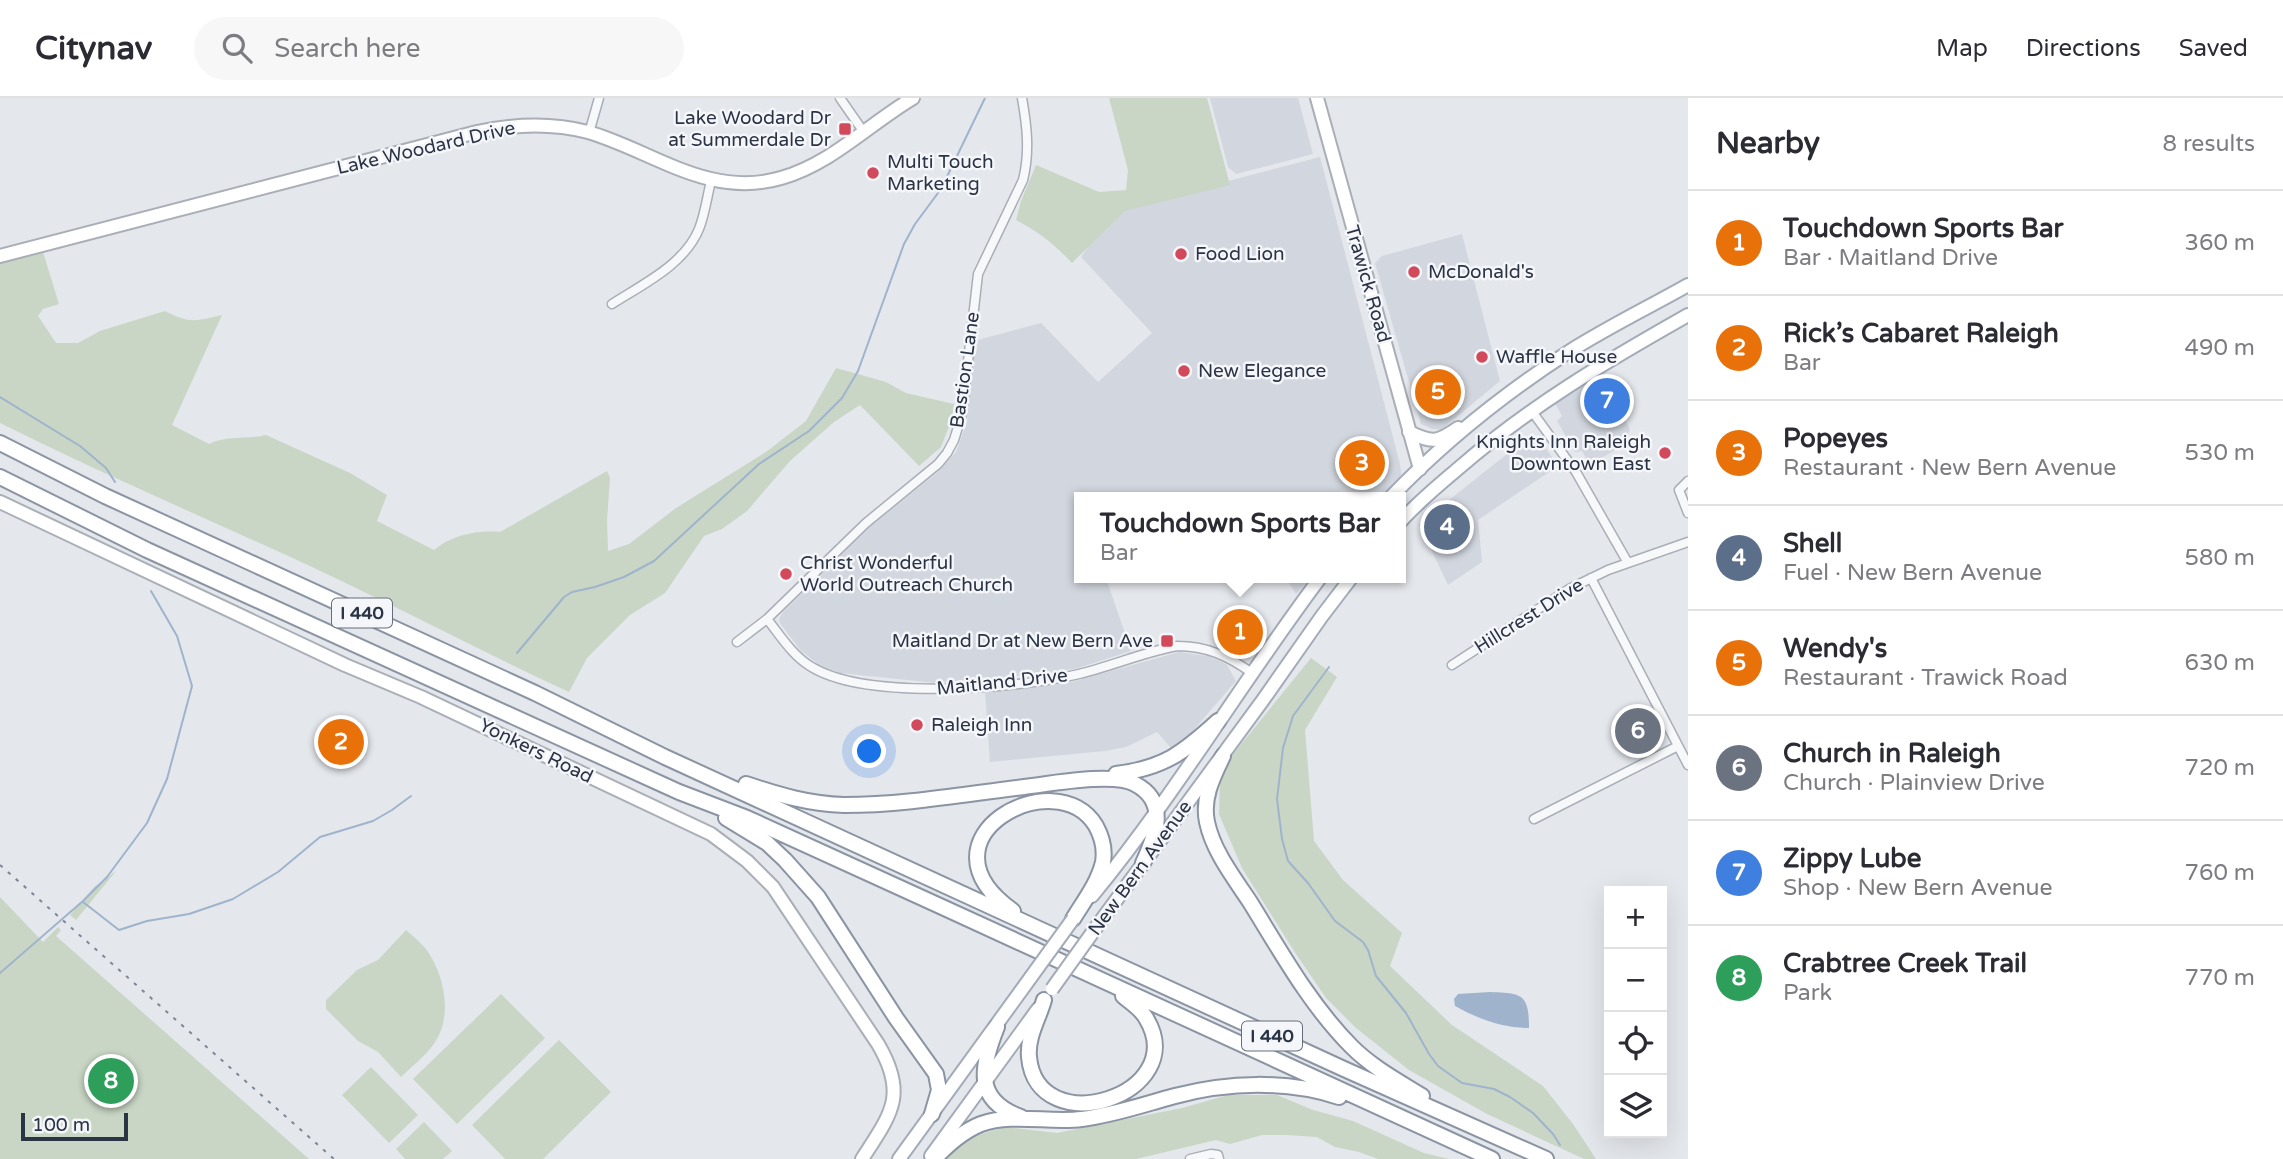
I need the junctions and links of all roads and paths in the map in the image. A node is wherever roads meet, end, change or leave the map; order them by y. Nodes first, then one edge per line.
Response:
1 (599, 98) edge
2 (840, 98) edge
3 (913, 98) edge
4 (1022, 98) edge
5 (1317, 98) edge
6 (863, 131) junction
7 (589, 133) junction
8 (711, 181) junction
9 (0, 256) edge
10 (1688, 285) edge
11 (612, 304) dead end
12 (1688, 315) edge
13 (1531, 410) junction
14 (1471, 423) junction
15 (1409, 432) junction
16 (0, 443) edge
17 (1420, 469) junction
18 (0, 477) edge
19 (1688, 481) edge
20 (1433, 489) junction
21 (1396, 492) edge
22 (0, 502) edge
23 (1688, 513) edge
24 (1406, 516) edge
25 (1688, 542) edge
26 (1628, 563) junction
27 (1591, 578) junction
28 (1316, 583) edge
29 (1347, 583) edge
30 (767, 619) junction
31 (737, 642) dead end
32 (1452, 665) dead end
33 (1252, 673) junction
34 (1218, 721) junction
35 (1678, 746) junction
36 (1223, 756) junction
37 (1688, 765) edge
38 (699, 773) junction
39 (1066, 782) junction
40 (679, 792) junction
41 (1156, 810) junction
42 (1534, 819) dead end
43 (1143, 863) junction
44 (1073, 919) junction
45 (1040, 930) junction
46 (1102, 980) junction
47 (1048, 995) junction
48 (997, 1027) junction
49 (985, 1083) junction
50 (932, 1114) junction
51 (1034, 1121) junction
52 (1465, 1122) junction
53 (1420, 1126) junction
54 (862, 1159) edge
55 (899, 1159) edge
56 (929, 1159) edge
57 (934, 1159) edge
58 (1190, 1159) edge
59 (1219, 1159) edge
60 (1492, 1159) edge
61 (1546, 1159) edge

1 - 7 street
2 - 6 street
3 - 6 street, Lake Woodard Drive
4 - 30 street, Bastion Lane
5 - 15 street, Trawick Road
6 - 8 street, Lake Woodard Drive
7 - 8 street, Lake Woodard Drive
7 - 9 street, Lake Woodard Drive
8 - 11 street
10 - 14 street
12 - 13 street
13 - 20 street
13 - 26 street
14 - 15 street
14 - 17 street
15 - 17 street, Trawick Road
16 - 38 highway, I 440
17 - 20 street, Trawick Road
17 - 21 street
18 - 40 highway, I 440
19 - 23 street
20 - 24 street
22 - 54 street, Yonkers Road
25 - 26 street, Hillcrest Drive
26 - 27 street, Hillcrest Drive
27 - 32 street, Hillcrest Drive
27 - 35 street
28 - 33 street, New Bern Avenue
29 - 36 street, New Bern Avenue
30 - 31 street, Bastion Lane
30 - 33 street, Maitland Drive
33 - 34 street, New Bern Avenue
34 - 39 highway
34 - 41 street, New Bern Avenue
35 - 37 street
35 - 42 street
36 - 43 street, New Bern Avenue
36 - 52 highway
38 - 39 highway
38 - 45 highway, I 440
39 - 41 highway
40 - 46 highway, I 440
40 - 50 highway
41 - 43 highway
41 - 44 street, New Bern Avenue
43 - 47 street, New Bern Avenue, bridge
44 - 45 highway
44 - 48 street, New Bern Avenue, bridge
45 - 52 highway, I 440
46 - 47 highway
46 - 53 highway, I 440
47 - 49 street, New Bern Avenue
48 - 49 highway
48 - 50 street, New Bern Avenue
49 - 51 highway
49 - 56 street, New Bern Avenue
50 - 55 street, New Bern Avenue
51 - 53 highway
51 - 57 highway
52 - 61 highway, I 440
53 - 60 highway, I 440
58 - 59 street

